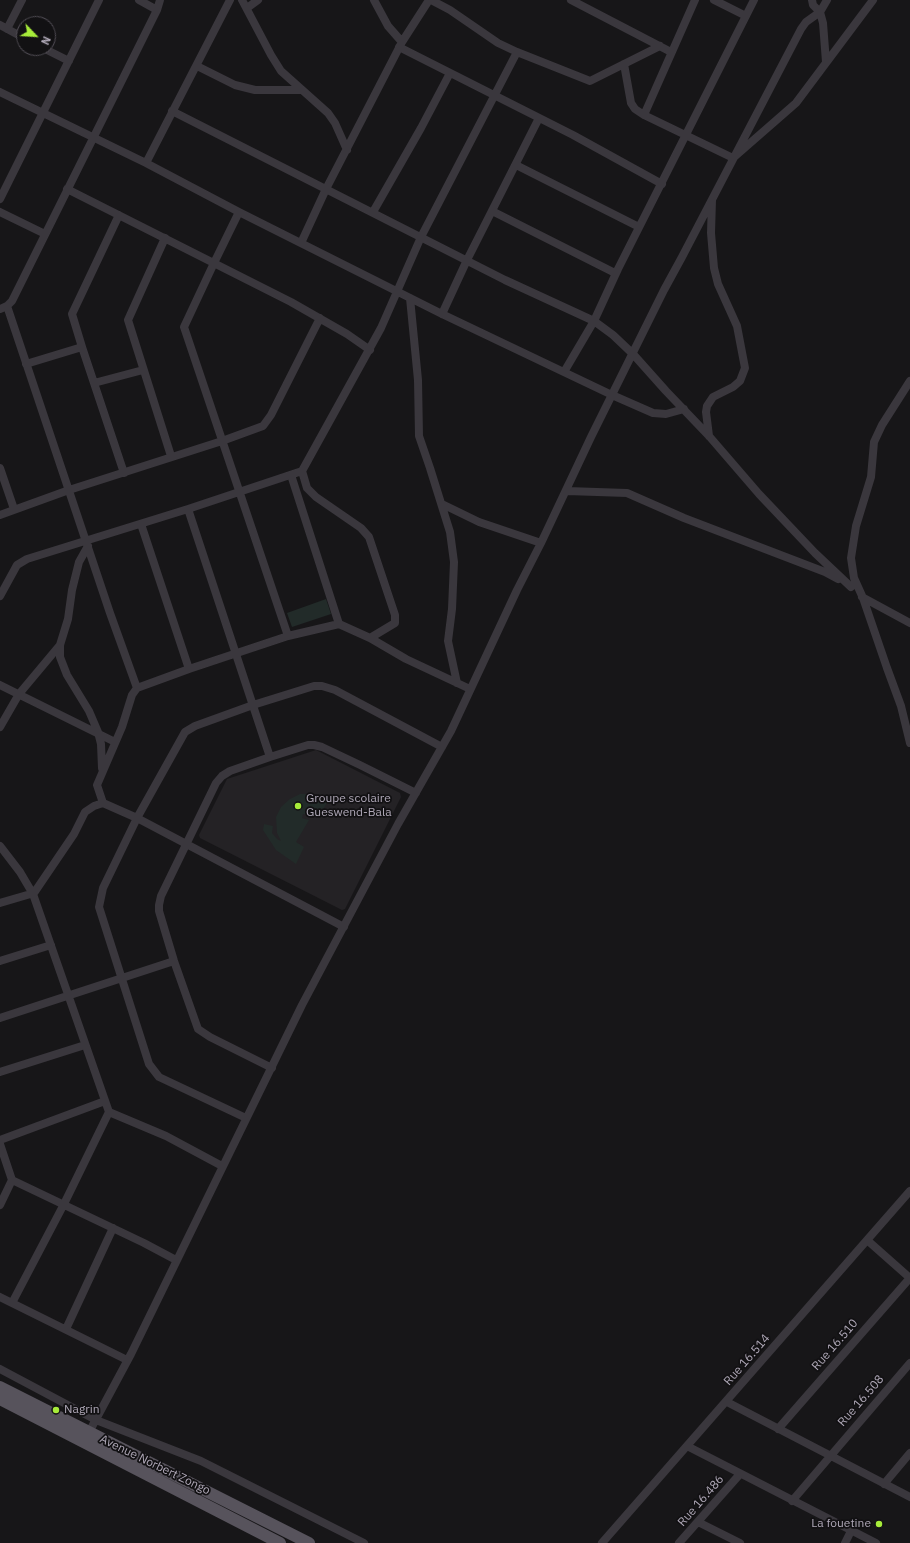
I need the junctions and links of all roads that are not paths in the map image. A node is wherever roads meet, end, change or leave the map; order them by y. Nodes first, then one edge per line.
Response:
1 (22, 0) edge
2 (100, 0) edge
3 (138, 0) edge
4 (160, 0) edge
5 (230, 0) edge
6 (242, 0) edge
7 (258, 0) edge
8 (374, 0) edge
9 (430, 0) edge
10 (571, 0) edge
11 (695, 0) edge
12 (714, 0) edge
13 (754, 0) edge
14 (812, 0) edge
15 (827, 0) edge
16 (873, 0) edge
17 (247, 8) junction
18 (157, 10) junction
19 (820, 12) junction
20 (746, 16) junction
21 (4, 27) edge
22 (16, 34) edge
23 (401, 44) junction
24 (660, 46) junction
25 (517, 52) junction
26 (671, 52) junction
27 (56, 54) edge
28 (69, 61) junction
29 (826, 62) junction
30 (624, 64) junction
31 (197, 66) junction
32 (450, 73) junction
33 (302, 90) junction
34 (0, 92) edge
35 (494, 95) junction
36 (172, 111) junction
37 (43, 113) junction
38 (644, 115) junction
39 (539, 118) junction
40 (686, 135) junction
41 (93, 137) junction
42 (347, 150) junction
43 (733, 158) junction
44 (146, 163) junction
45 (516, 165) junction
46 (662, 184) junction
47 (67, 189) junction
48 (326, 189) junction
49 (712, 198) junction
50 (0, 199) edge
51 (492, 211) junction
52 (0, 212) edge
53 (239, 212) junction
54 (373, 212) junction
55 (119, 214) junction
56 (639, 227) junction
57 (45, 234) junction
58 (420, 237) junction
59 (165, 238) junction
60 (301, 242) junction
61 (467, 260) junction
62 (214, 263) junction
63 (616, 273) junction
64 (397, 291) junction
65 (410, 298) junction
66 (3, 308) edge
67 (442, 314) junction
68 (320, 318) junction
69 (594, 321) junction
70 (82, 346) junction
71 (370, 350) junction
72 (633, 354) junction
73 (26, 364) junction
74 (143, 370) junction
75 (564, 372) junction
76 (910, 381) edge
77 (94, 383) junction
78 (612, 395) junction
79 (684, 409) junction
80 (709, 436) junction
81 (222, 441) junction
82 (172, 456) junction
83 (0, 468) edge
84 (302, 472) junction
85 (124, 473) junction
86 (291, 475) junction
87 (69, 490) junction
88 (567, 490) junction
89 (238, 492) junction
90 (442, 504) junction
91 (14, 509) junction
92 (188, 509) junction
93 (0, 515) edge
94 (141, 524) junction
95 (541, 543) junction
96 (87, 544) junction
97 (851, 587) junction
98 (0, 596) edge
99 (863, 598) junction
100 (910, 623) edge
101 (339, 624) junction
102 (288, 636) junction
103 (370, 638) junction
104 (60, 646) junction
105 (236, 653) junction
106 (188, 668) junction
107 (457, 683) junction
108 (0, 685) edge
109 (137, 688) junction
110 (470, 689) junction
111 (19, 694) junction
112 (253, 706) junction
113 (0, 727) edge
114 (98, 732) junction
115 (115, 742) junction
116 (910, 743) edge
117 (442, 747) junction
118 (270, 757) junction
119 (102, 771) junction
120 (416, 793) junction
121 (103, 803) junction
122 (137, 818) junction
123 (187, 843) junction
124 (0, 846) edge
125 (33, 894) junction
126 (0, 903) edge
127 (344, 927) junction
128 (51, 945) junction
129 (0, 961) edge
130 (174, 961) junction
131 (123, 979) junction
132 (68, 996) junction
133 (0, 1018) edge
134 (85, 1045) junction
135 (272, 1068) junction
136 (0, 1072) edge
137 (105, 1101) junction
138 (108, 1112) junction
139 (246, 1118) junction
140 (0, 1140) edge
141 (0, 1144) edge
142 (222, 1166) junction
143 (12, 1180) junction
144 (910, 1191) edge
145 (64, 1204) junction
146 (0, 1205) edge
147 (113, 1228) junction
148 (867, 1240) junction
149 (176, 1260) junction
150 (910, 1278) edge
151 (0, 1297) edge
152 (12, 1303) junction
153 (66, 1329) junction
154 (127, 1360) junction
155 (910, 1363) edge
156 (0, 1369) edge
157 (0, 1387) edge
158 (0, 1399) edge
159 (64, 1402) junction
160 (727, 1402) junction
161 (57, 1416) junction
162 (96, 1420) junction
163 (778, 1429) junction
164 (87, 1437) junction
165 (687, 1446) junction
166 (910, 1453) edge
167 (830, 1456) junction
168 (740, 1474) junction
169 (884, 1484) junction
170 (910, 1497) edge
171 (792, 1500) junction
172 (698, 1522) junction
173 (852, 1531) junction
174 (604, 1542) edge
175 (280, 1543) edge
176 (310, 1543) edge
177 (364, 1543) edge
178 (679, 1543) edge
179 (740, 1543) edge
180 (845, 1543) edge
181 (876, 1543) edge

1 - 21 street
2 - 28 street
3 - 18 street
4 - 18 street
5 - 31 street
6 - 17 street
7 - 17 street
8 - 23 street
9 - 23 street
9 - 25 street
10 - 24 street
11 - 26 street
12 - 20 street
13 - 20 street
14 - 19 street
15 - 19 street
16 - 29 street
17 - 33 street
18 - 41 street
19 - 29 street
19 - 43 street
20 - 40 street
21 - 22 street
23 - 32 street
23 - 42 street
24 - 26 street
24 - 30 street
25 - 30 street
25 - 35 street
26 - 38 street
27 - 28 street
28 - 37 street
29 - 43 street
30 - 38 street
31 - 33 street
31 - 36 street
32 - 35 street
32 - 54 street
33 - 42 street
34 - 37 street
35 - 39 street
35 - 58 street
36 - 44 street
36 - 48 street
37 - 41 street
37 - 50 street
38 - 40 street
39 - 45 street
39 - 46 street
40 - 43 street
40 - 46 street
41 - 44 street
41 - 47 street
42 - 48 street
43 - 49 street
44 - 53 street
45 - 51 street
45 - 56 street
46 - 56 street
47 - 55 street
47 - 57 street
48 - 54 street
48 - 60 street
49 - 72 street
49 - 80 street
51 - 61 street
51 - 63 street
52 - 57 street
53 - 60 street
53 - 62 street
54 - 58 street
55 - 59 street
55 - 70 street
56 - 63 street
57 - 66 street
58 - 61 street
58 - 64 street
59 - 62 street
59 - 74 street
60 - 64 street
61 - 67 street
61 - 69 street
62 - 68 street
62 - 81 street
63 - 69 street
64 - 65 street
64 - 71 street
65 - 67 street
65 - 90 street
66 - 73 street
67 - 75 street
68 - 71 street
68 - 81 street
69 - 72 street
69 - 75 street
70 - 73 street
70 - 77 street
71 - 84 street
72 - 78 street
72 - 79 street
73 - 87 street
74 - 77 street
74 - 82 street
75 - 78 street
76 - 99 street
77 - 85 street
78 - 79 street
78 - 88 street
79 - 80 street
80 - 97 street
81 - 82 street
81 - 89 street
82 - 85 street
83 - 91 street
84 - 86 street
84 - 103 street
85 - 87 street
86 - 89 street
86 - 101 street
87 - 91 street
87 - 96 street
88 - 95 street
88 - 97 street
89 - 92 street
89 - 102 street
90 - 95 street
90 - 107 street
91 - 93 street
92 - 94 street
92 - 105 street
94 - 96 street
94 - 106 street
95 - 110 street
96 - 98 street
96 - 104 street
96 - 109 street
97 - 99 street
99 - 100 street
99 - 116 street
101 - 102 street
101 - 103 street
102 - 105 street
103 - 107 street
104 - 111 street
104 - 114 street
105 - 106 street
105 - 112 street
106 - 109 street
107 - 110 street
108 - 111 street
109 - 115 street
110 - 117 street
111 - 113 street
111 - 114 street
112 - 117 street
112 - 118 street
112 - 122 street
114 - 115 street
114 - 119 street
115 - 119 street
117 - 120 street
118 - 120 street
118 - 123 street
119 - 121 street
120 - 127 street
121 - 122 street
121 - 125 street
122 - 123 street
122 - 131 street
123 - 127 street
123 - 130 street
124 - 125 street
125 - 126 street
125 - 128 street
127 - 135 street
128 - 129 street
128 - 132 street
130 - 131 street
130 - 135 street
131 - 132 street
131 - 139 street
132 - 133 street
132 - 134 street
134 - 136 street
134 - 137 street
135 - 139 street
137 - 138 street
137 - 140 street
138 - 142 street
138 - 145 street
139 - 142 street
141 - 143 street
142 - 149 street
143 - 145 street
143 - 146 street
144 - 148 street, Rue 16.514
145 - 147 street
145 - 152 street
147 - 149 street
147 - 153 street
148 - 150 street
148 - 160 street, Rue 16.514
149 - 154 street
150 - 163 street, Rue 16.510
151 - 152 street
152 - 153 street
153 - 154 street
154 - 162 street
155 - 167 street, Rue 16.508
156 - 159 street
157 - 161 main road, Avenue Norbert Zongo
158 - 164 main road, Avenue Norbert Zongo
159 - 161 street
159 - 162 street
160 - 163 street
160 - 165 street, Rue 16.514
161 - 164 main road, Avenue Norbert Zongo
162 - 164 street
162 - 177 street
163 - 167 street
164 - 175 main road, Avenue Norbert Zongo
164 - 176 main road, Avenue Norbert Zongo
165 - 168 street
165 - 174 street, Rue 16.514
166 - 169 street
167 - 169 street
167 - 171 street, Rue 16.508
168 - 171 street
168 - 172 street, Rue 16.486
169 - 170 street
171 - 173 street
172 - 178 street, Rue 16.486
172 - 179 street
173 - 180 street
173 - 181 street

